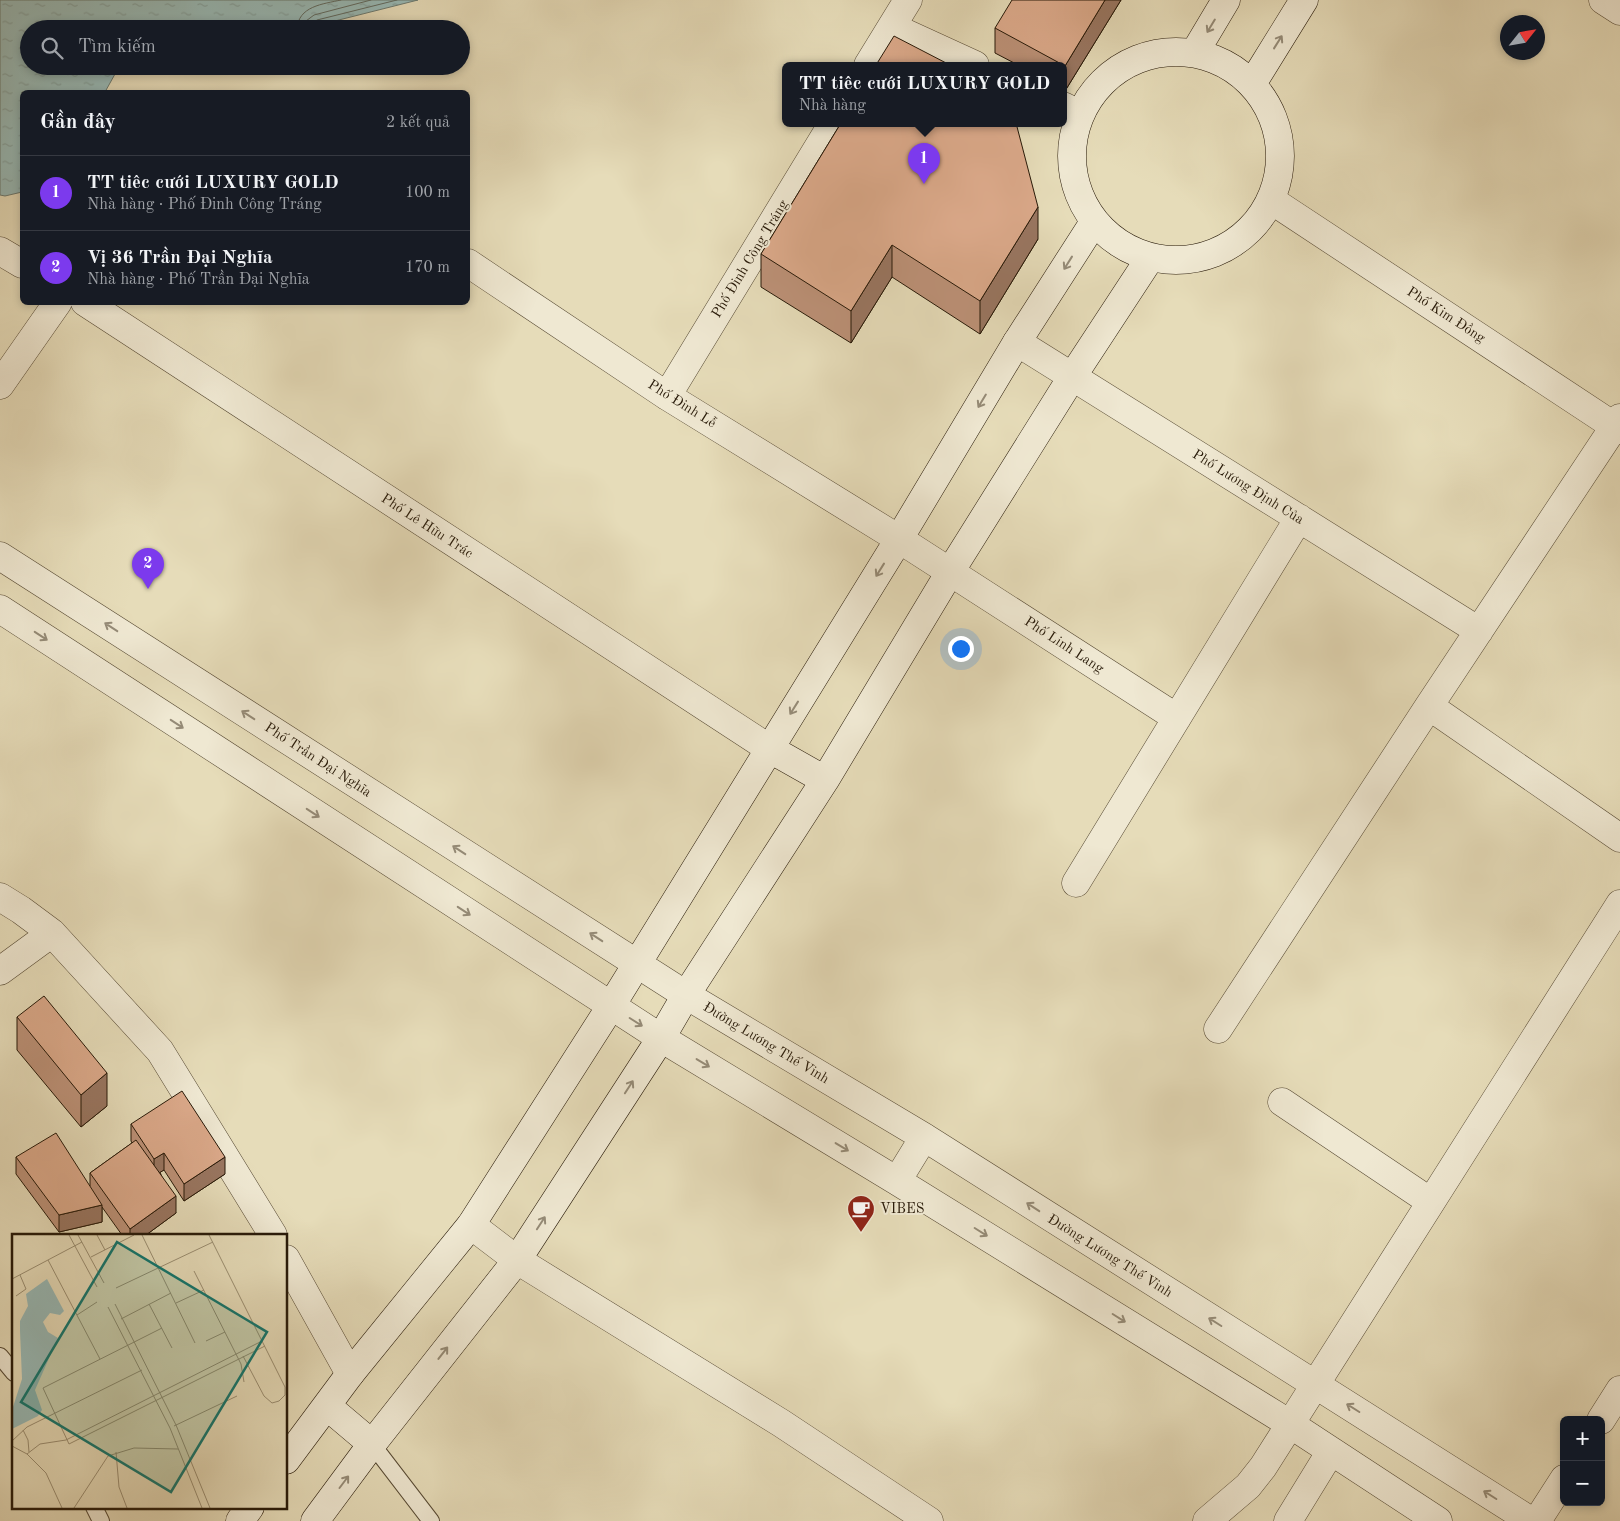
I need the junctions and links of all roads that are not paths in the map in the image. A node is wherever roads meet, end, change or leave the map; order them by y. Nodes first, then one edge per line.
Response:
1 (908, 0) edge
2 (1226, 0) edge
3 (1304, 0) edge
4 (1603, 0) edge
5 (1620, 11) edge
6 (892, 27) junction
7 (1195, 52) junction
8 (870, 62) edge
9 (968, 62) edge
10 (1252, 84) junction
11 (1071, 110) edge
12 (832, 127) edge
13 (1271, 200) junction
14 (1094, 222) junction
15 (0, 251) edge
16 (1150, 258) junction
17 (20, 263) edge
18 (470, 264) edge
19 (56, 305) edge
20 (90, 305) edge
21 (1017, 342) junction
22 (1072, 376) junction
23 (0, 385) edge
24 (668, 396) junction
25 (1618, 425) edge
26 (1299, 518) junction
27 (899, 539) junction
28 (0, 556) edge
29 (950, 572) junction
30 (0, 609) edge
31 (1479, 631) junction
32 (1429, 706) junction
33 (1177, 718) junction
34 (770, 749) junction
35 (825, 780) junction
36 (1620, 838) edge
37 (1076, 883) dead end
38 (0, 897) edge
39 (1620, 904) edge
40 (52, 933) junction
41 (637, 964) junction
42 (0, 971) edge
43 (686, 995) junction
44 (611, 1006) junction
45 (1218, 1029) dead end
46 (661, 1038) junction
47 (1282, 1102) dead end
48 (924, 1137) junction
49 (898, 1181) junction
50 (1431, 1202) junction
51 (471, 1225) junction
52 (272, 1234) edge
53 (517, 1260) junction
54 (288, 1263) edge
55 (0, 1356) edge
56 (12, 1371) edge
57 (350, 1374) junction
58 (1315, 1384) junction
59 (1620, 1390) edge
60 (327, 1406) junction
61 (1604, 1416) edge
62 (1290, 1424) junction
63 (372, 1444) junction
64 (1331, 1451) junction
65 (288, 1457) edge
66 (1560, 1485) edge
67 (95, 1508) edge
68 (249, 1508) edge
69 (102, 1521) edge
70 (240, 1521) edge
71 (315, 1521) edge
72 (431, 1521) edge
73 (929, 1521) edge
74 (1207, 1521) edge
75 (1288, 1521) edge
76 (1438, 1521) edge
77 (1532, 1521) edge
78 (1537, 1521) edge

1 - 6 street
2 -> 7 street
10 -> 3 street
4 - 5 street
6 - 8 street
6 - 9 street
7 - 10 street
7 - 11 street
10 - 13 street
11 - 14 street
12 - 24 street, Phố Đinh Công Tráng
13 - 16 street
13 - 25 street, Phố Kim Đồng
14 - 16 street
14 -> 21 street
15 - 17 street
16 - 22 street
18 - 24 street, Phố Đinh Lễ
19 - 23 street
20 - 34 street, Phố Lê Hữu Trác
21 - 22 street, Phố Lương Định Của
21 -> 27 street
22 - 26 street, Phố Lương Định Của
22 - 29 street
24 - 27 street, Phố Đinh Lễ
25 - 31 street
26 - 31 street, Phố Lương Định Của
26 - 33 street
27 - 29 street, Phố Đinh Lễ
27 -> 34 street
41 -> 28 street, Phố Trần Đại Nghĩa
29 - 33 street, Phố Linh Lang
29 - 35 street
30 -> 44 street
31 - 32 street
32 - 36 street
32 - 45 street
33 - 37 street
34 - 35 street, Phố Lê Hữu Trác
34 - 41 street
35 - 43 street
38 - 40 street
39 - 50 street
40 - 42 street
40 - 52 street
41 - 43 street, Phố Trần Đại Nghĩa
41 - 44 street
43 - 46 street
43 - 48 street, Đường Lương Thế Vinh
44 -> 46 street
44 - 51 street
46 -> 49 street
53 -> 46 street
47 - 50 street
48 - 49 street
58 -> 48 street, Đường Lương Thế Vinh
49 -> 62 street
50 - 58 street
51 - 53 street
51 - 57 street
63 -> 53 street
53 - 73 street
54 - 57 street
55 - 56 lane
57 - 60 street
58 - 62 street
77 -> 58 street, Đường Lương Thế Vinh
59 - 61 street
60 - 63 street
60 - 65 street
62 - 64 street
62 - 74 street
71 -> 63 street
63 - 72 lane
64 - 75 street
64 - 76 street
66 - 78 street
67 - 69 lane
68 - 70 street

